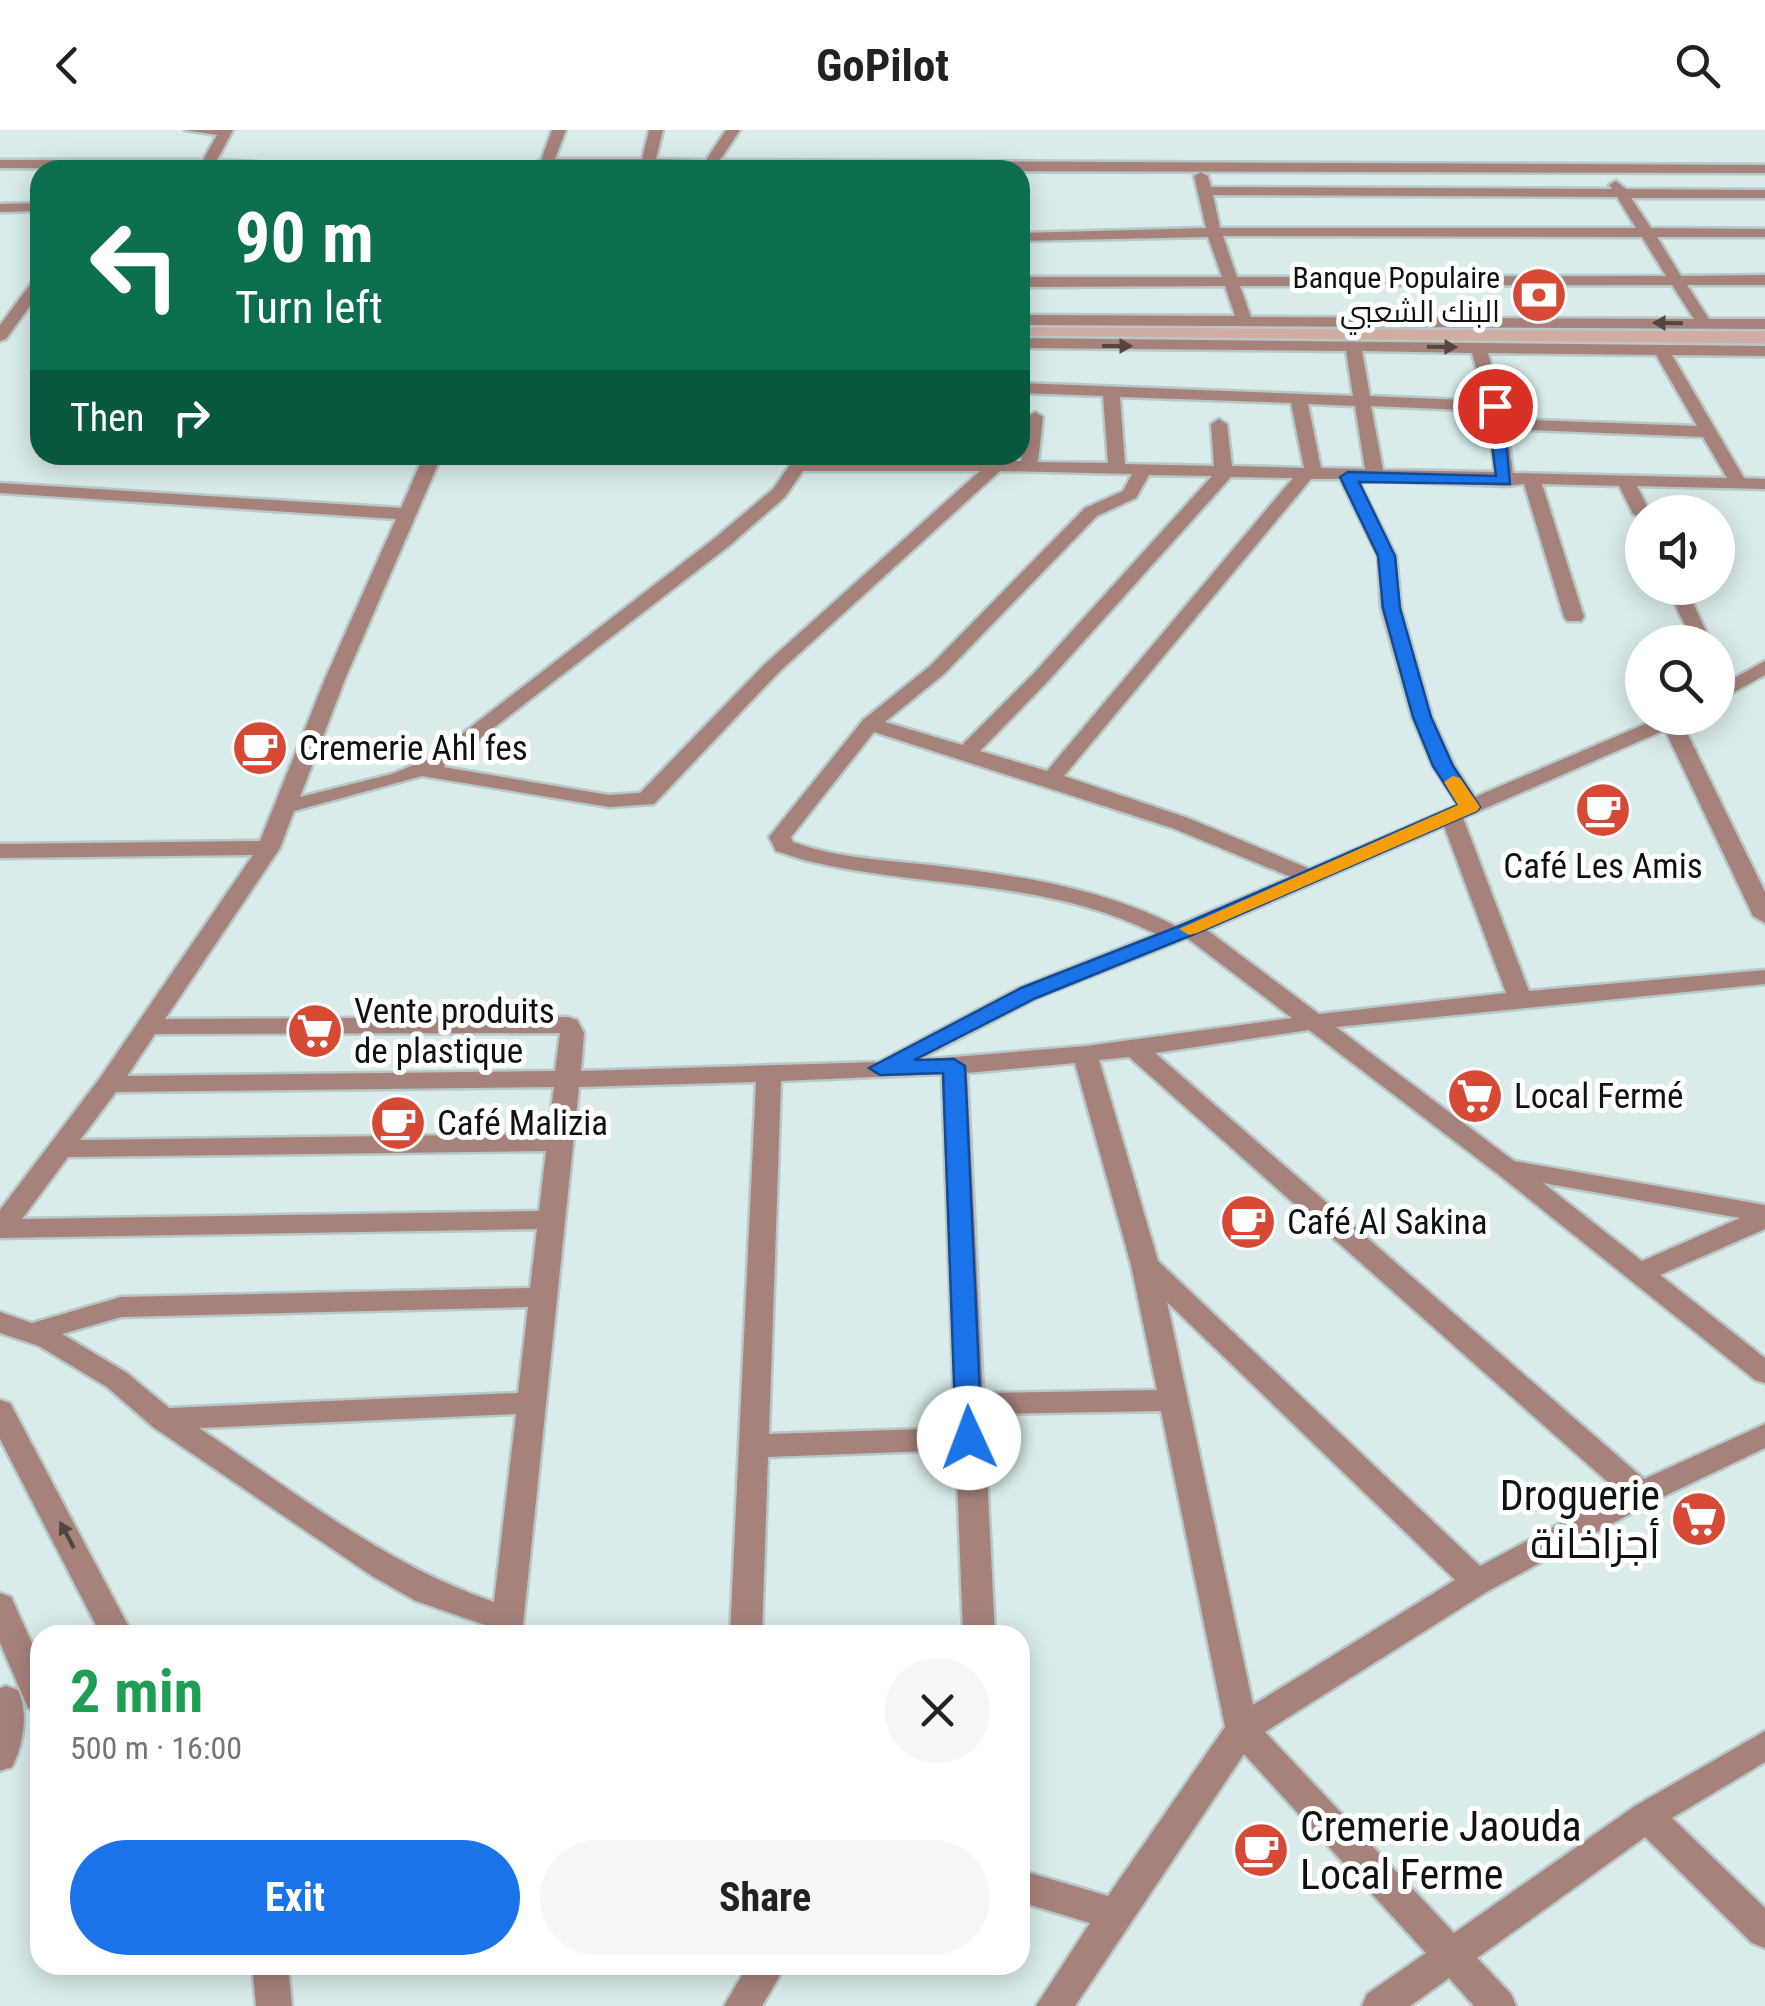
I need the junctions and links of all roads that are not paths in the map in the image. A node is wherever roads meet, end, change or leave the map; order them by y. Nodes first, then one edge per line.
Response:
1 (192, 130) edge
2 (226, 130) edge
3 (558, 130) edge
4 (656, 130) edge
5 (733, 130) edge
6 (210, 160) edge
7 (549, 160) edge
8 (649, 160) edge
9 (720, 160) edge
10 (0, 164) edge
11 (30, 164) edge
12 (1198, 166) junction
13 (1030, 167) edge
14 (1606, 168) junction
15 (1765, 169) edge
16 (1205, 192) junction
17 (1621, 194) junction
18 (1765, 194) edge
19 (30, 207) edge
20 (0, 208) edge
21 (1214, 232) junction
22 (1648, 232) junction
23 (1765, 233) edge
24 (1030, 236) edge
25 (1678, 279) junction
26 (1233, 280) junction
27 (1765, 280) edge
28 (1030, 282) edge
29 (29, 288) edge
30 (1244, 319) junction
31 (1030, 320) edge
32 (1704, 323) junction
33 (1765, 324) edge
34 (0, 335) edge
35 (1352, 346) junction
36 (1030, 347) edge
37 (1478, 348) junction
38 (1661, 350) junction
39 (1765, 351) edge
40 (1082, 368) junction
41 (1030, 385) edge
42 (1111, 392) junction
43 (1298, 398) junction
44 (1360, 400) junction
45 (1496, 415) junction
46 (1035, 417) dead end
47 (1219, 424) dead end
48 (1709, 432) junction
49 (1030, 459) edge
50 (429, 465) edge
51 (794, 465) edge
52 (963, 465) edge
53 (996, 466) junction
54 (1029, 467) joint
55 (1117, 470) junction
56 (1143, 470) junction
57 (1224, 474) junction
58 (1310, 475) junction
59 (1348, 477) junction
60 (1375, 477) junction
61 (1504, 481) junction
62 (1532, 481) junction
63 (1626, 482) junction
64 (1739, 484) junction
65 (1765, 484) edge
66 (0, 488) edge
67 (1632, 495) edge
68 (408, 514) junction
69 (1574, 616) dead end
70 (1765, 667) edge
71 (1735, 680) edge
72 (870, 724) junction
73 (1628, 735) edge
74 (1680, 735) edge
75 (966, 754) junction
76 (422, 770) junction
77 (1051, 779) junction
78 (285, 807) junction
79 (1460, 811) junction
80 (269, 848) junction
81 (0, 851) edge
82 (1308, 876) junction
83 (1765, 916) edge
84 (1182, 932) junction
85 (1765, 977) edge
86 (1520, 998) junction
87 (1310, 1023) junction
88 (144, 1028) junction
89 (1135, 1049) junction
90 (1084, 1054) junction
91 (954, 1066) junction
92 (880, 1068) junction
93 (769, 1076) junction
94 (567, 1081) junction
95 (109, 1084) junction
96 (560, 1142) junction
97 (63, 1149) junction
98 (1508, 1168) junction
99 (1765, 1216) edge
100 (552, 1220) junction
101 (0, 1228) edge
102 (1145, 1266) junction
103 (1640, 1272) junction
104 (543, 1297) junction
105 (0, 1322) edge
106 (34, 1332) junction
107 (1765, 1373) edge
108 (1173, 1400) junction
109 (532, 1403) junction
110 (968, 1404) junction
111 (0, 1411) edge
112 (163, 1419) junction
113 (1765, 1435) edge
114 (969, 1438) junction
115 (752, 1446) junction
116 (1642, 1494) junction
117 (1477, 1582) junction
118 (0, 1606) edge
119 (112, 1625) edge
120 (502, 1625) edge
121 (507, 1625) edge
122 (746, 1625) edge
123 (978, 1625) edge
124 (30, 1676) edge
125 (3, 1700) edge
126 (30, 1700) edge
127 (1242, 1729) junction
128 (1765, 1745) edge
129 (0, 1757) edge
130 (1647, 1816) junction
131 (1030, 1889) edge
132 (1118, 1915) junction
133 (1765, 1932) edge
134 (1451, 1954) junction
135 (271, 1975) edge
136 (762, 1975) edge
137 (274, 2006) edge
138 (742, 2006) edge
139 (1054, 2006) edge
140 (1380, 2006) edge
141 (1498, 2006) edge

1 - 2 street
2 - 6 street
3 - 7 street
4 - 8 street
5 - 9 street
10 - 11 street
12 - 13 street
12 - 14 street
12 - 16 street
14 - 15 street
14 - 17 street
16 - 17 street
16 - 21 street
17 - 18 street
17 - 22 street
19 - 20 street
21 - 22 street
21 - 24 street
21 - 26 street
22 - 23 street
22 - 25 street
25 - 26 street
25 - 27 street
25 - 32 street
26 - 28 street
26 - 30 street
29 - 34 street
30 - 31 street
32 -> 30 street
32 - 33 street
35 -> 37 street
40 -> 35 street
35 - 44 street
36 - 40 street
37 - 38 street
37 - 45 street
38 - 39 street
38 - 48 street
40 - 41 street
40 - 42 street
42 - 43 street
42 - 55 street
43 - 44 street
43 - 58 street
44 - 45 street
44 - 60 street
45 - 48 street
45 - 61 street
46 - 49 street
47 - 57 street
48 - 64 street
50 - 68 street
51 - 76 street
52 - 53 street
53 - 54 street
53 - 76 street
54 - 55 street
55 - 56 street
56 - 57 street
56 - 72 street
57 - 58 street
57 - 75 street
58 - 59 street
58 - 77 street
59 - 60 street
59 - 79 street
60 - 61 street
61 - 62 street
62 - 63 street
62 - 69 street
63 - 64 street
63 - 67 street
64 - 65 street
66 - 68 street
68 - 78 street
70 - 71 street
72 - 75 street
72 - 84 street
73 - 79 street
74 - 83 street
75 - 77 street
76 - 78 street
77 - 82 street
78 - 80 street
79 - 82 street
79 - 86 street
80 - 81 street
80 - 88 street
82 - 84 street
84 - 87 street
84 - 92 street
85 - 86 street
86 - 87 street
87 - 89 street
87 - 98 street
88 - 94 street
88 - 95 street
89 - 90 street
89 - 116 street
90 - 91 street
90 - 102 street
91 - 92 street
91 - 110 street
92 - 93 street
93 - 94 street
93 - 115 street
94 - 95 street
94 - 96 street
95 - 97 street
96 - 97 street
96 - 100 street
97 - 101 street
98 - 99 street
98 - 103 street
99 - 103 street
100 - 101 street
100 - 104 street
102 - 108 street
102 - 117 street
103 - 107 street
104 - 106 street
104 - 109 street
105 - 106 street
106 - 112 street
108 - 110 street
108 - 127 street
109 - 112 street
109 - 121 street
110 - 114 street
119 -> 111 street
112 - 120 street
113 - 116 street
114 - 115 street
114 - 123 street
115 - 122 street
116 - 117 street
117 - 127 street
118 - 124 street
125 - 126 street
125 - 129 street
127 - 132 street
127 - 134 street
128 - 130 street
130 - 133 street
130 - 134 street
131 - 132 street
132 - 139 street
134 - 140 street
134 - 141 street
135 - 137 street
136 - 138 street

